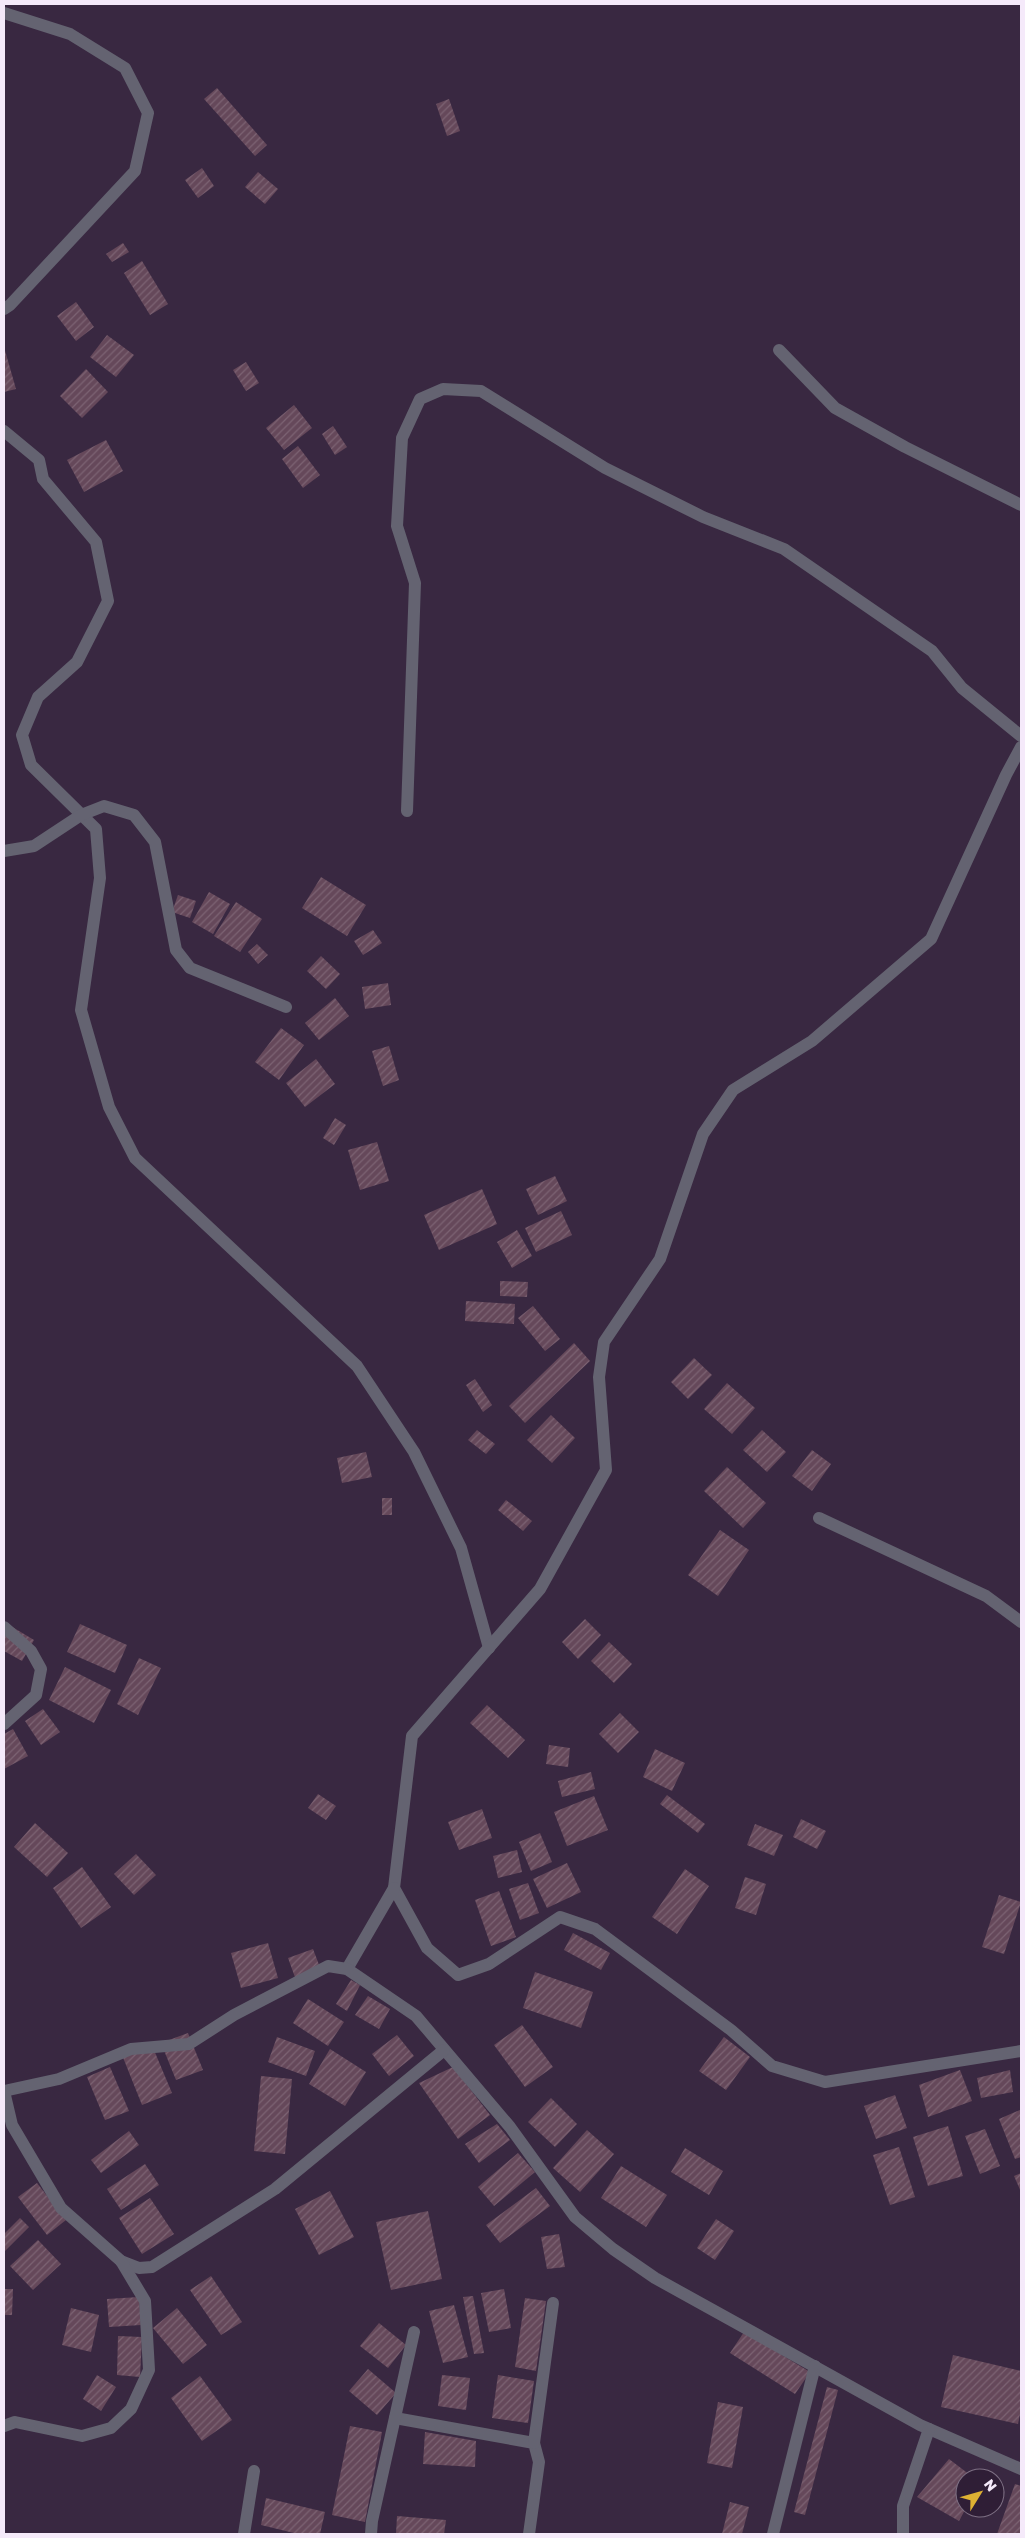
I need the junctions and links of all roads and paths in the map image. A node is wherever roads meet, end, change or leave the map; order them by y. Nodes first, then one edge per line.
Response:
1 (4, 13) edge
2 (4, 309) edge
3 (779, 350) dead end
4 (4, 432) edge
5 (1021, 505) edge
6 (1021, 736) edge
7 (1021, 747) edge
8 (407, 811) dead end
9 (81, 815) junction
10 (4, 851) edge
11 (286, 1008) dead end
12 (819, 1518) dead end
13 (1021, 1622) edge
14 (4, 1627) edge
15 (489, 1648) junction
16 (4, 1724) edge
17 (394, 1888) junction
18 (348, 1969) junction
19 (444, 2050) junction
20 (1021, 2051) edge
21 (4, 2091) edge
22 (121, 2261) junction
23 (553, 2303) dead end
24 (414, 2332) dead end
25 (815, 2366) junction
26 (395, 2418) junction
27 (4, 2426) edge
28 (929, 2429) junction
29 (534, 2443) junction
30 (1021, 2469) edge
31 (254, 2471) dead end
32 (244, 2534) edge
33 (371, 2534) edge
34 (529, 2534) edge
35 (773, 2534) edge
36 (903, 2534) edge

1 - 2 street
3 - 5 street
4 - 9 street
6 - 8 street
7 - 15 street
9 - 10 street
9 - 11 street
9 - 15 street
12 - 13 street
14 - 16 street
15 - 17 street
17 - 18 street
17 - 20 street
18 - 19 street
18 - 21 street
19 - 22 street
19 - 25 street
21 - 22 street
22 - 27 street
23 - 29 street
24 - 26 street
25 - 28 street
25 - 35 street
26 - 29 street
26 - 33 street
28 - 30 street
28 - 36 street
29 - 34 street
31 - 32 street

